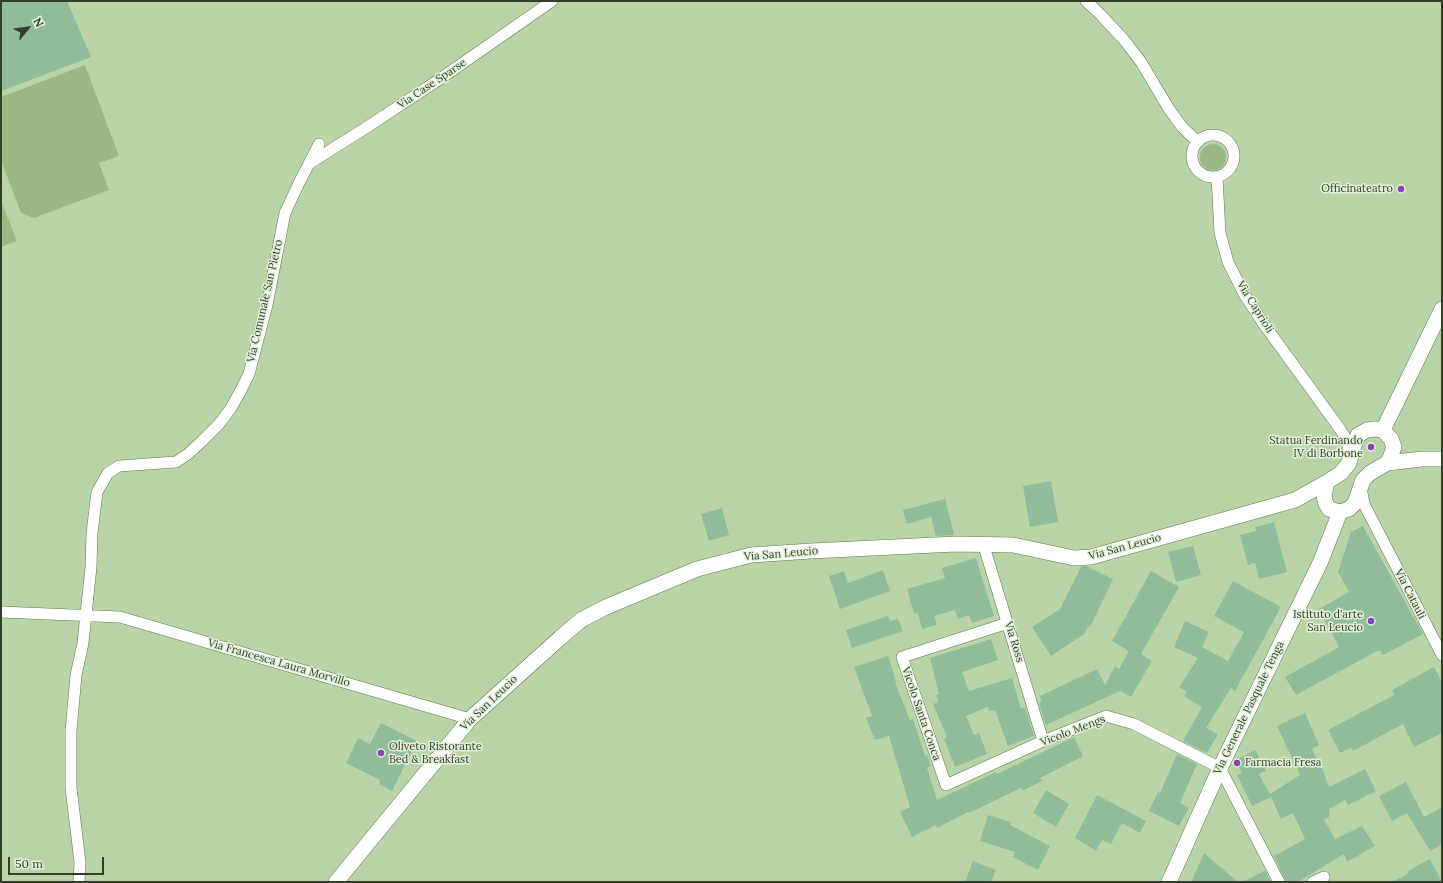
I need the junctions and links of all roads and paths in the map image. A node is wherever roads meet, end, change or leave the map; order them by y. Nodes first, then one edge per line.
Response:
1 (552, 1) edge
2 (1086, 1) edge
3 (1198, 142) junction
4 (319, 144) dead end
5 (309, 163) junction
6 (1217, 177) junction
7 (1442, 309) edge
8 (1334, 420) junction
9 (1358, 435) junction
10 (1387, 435) junction
11 (1351, 458) junction
12 (1422, 459) junction
13 (1442, 459) edge
14 (1387, 463) junction
15 (1327, 482) junction
16 (1360, 486) junction
17 (1295, 500) junction
18 (1326, 504) junction
19 (1344, 511) junction
20 (1379, 533) junction
21 (983, 543) junction
22 (1, 612) edge
23 (86, 615) junction
24 (1008, 623) junction
25 (1442, 655) edge
26 (470, 719) junction
27 (1043, 741) junction
28 (1220, 768) junction
29 (946, 785) joint
30 (1324, 876) dead end
31 (79, 882) edge
32 (336, 882) edge
33 (1168, 882) edge
34 (1279, 882) edge
35 (1313, 882) edge

1 - 5 street, Via Case Sparse
2 - 3 street
3 - 6 street
3 - 6 street
4 - 5 street, Via Comunale San Pietro
5 - 23 street, Via Comunale San Pietro
6 - 8 street, Via Caprioli
7 - 10 street
8 - 9 street, Via Caprioli
8 - 11 street, Via Caprioli
9 - 10 street
9 - 11 street, Via San Leucio
10 - 12 street
10 - 14 street
11 - 15 street, Via San Leucio
12 - 13 street
12 - 14 street
14 - 16 street
15 - 17 street, Via San Leucio
15 - 18 street
16 - 19 street, Via Generale Pasquale Tenga
16 - 20 street, Via Catauli
17 - 18 street, Via San Leucio
17 - 21 street, Via San Leucio
18 - 19 street, Via San Leucio
19 - 20 street, Via Catauli
19 - 28 street, Via Generale Pasquale Tenga
20 - 25 street, Via Catauli
21 - 24 street, Via Ross
21 - 26 street, Via San Leucio
22 - 23 street
23 - 26 street, Via Francesca Laura Morvillo
23 - 31 street, Via Comunale San Pietro
24 - 27 street, Via Ross
24 - 29 street, Vicolo Santa Conca
26 - 32 street, Via San Leucio
27 - 28 street, Vicolo Mengs
27 - 29 street, Vicolo Mengs
28 - 33 street, Via Generale Pasquale Tenga
28 - 34 street
30 - 35 street

